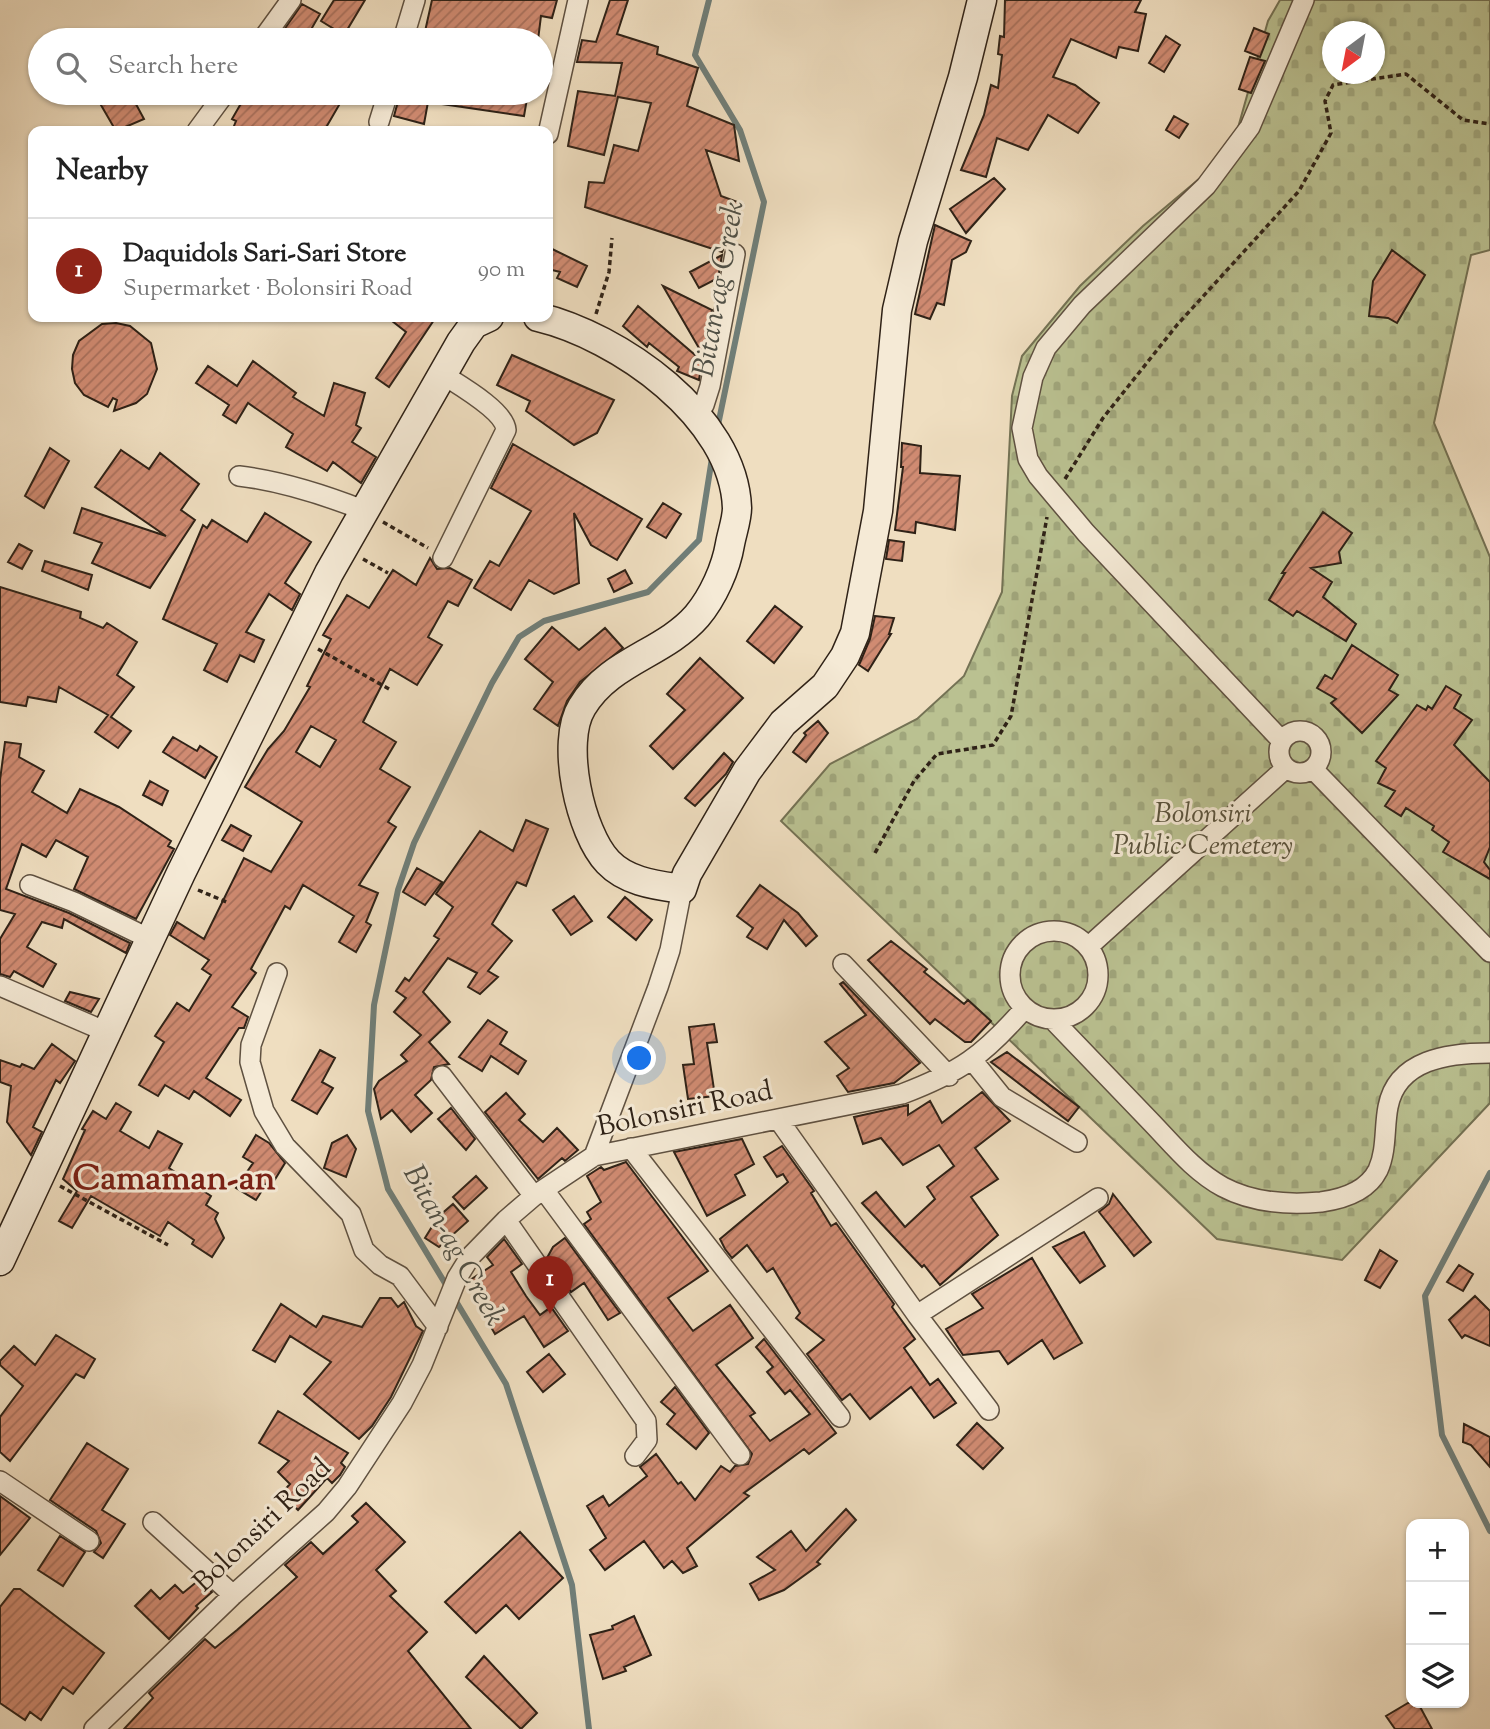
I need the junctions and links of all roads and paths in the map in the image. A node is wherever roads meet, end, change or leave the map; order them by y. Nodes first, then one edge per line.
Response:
1 (291, 0) edge
2 (415, 0) edge
3 (578, 0) edge
4 (982, 0) edge
5 (1304, 0) edge
6 (271, 28) edge
7 (407, 28) edge
8 (216, 105) edge
9 (384, 105) edge
10 (379, 122) dead end
11 (1490, 124) edge
12 (201, 126) edge
13 (550, 126) edge
14 (612, 238) dead end
15 (735, 254) dead end
16 (478, 322) edge
17 (553, 322) edge
18 (589, 333) junction
19 (442, 374) junction
20 (707, 431) junction
21 (239, 476) dead end
22 (1055, 495) junction
23 (363, 510) junction
24 (343, 548) junction
25 (443, 558) joint
26 (388, 573) dead end
27 (298, 638) junction
28 (388, 688) dead end
29 (1282, 741) junction
30 (1286, 768) junction
31 (1313, 769) junction
32 (875, 853) dead end
33 (177, 880) junction
34 (30, 886) dead end
35 (682, 889) junction
36 (229, 903) dead end
37 (150, 939) junction
38 (1088, 947) junction
39 (1490, 952) edge
40 (843, 964) dead end
41 (277, 973) dead end
42 (0, 986) edge
43 (1024, 1009) junction
44 (1053, 1020) junction
45 (109, 1033) junction
46 (1490, 1053) edge
47 (973, 1061) junction
48 (442, 1076) dead end
49 (949, 1076) junction
50 (778, 1119) junction
51 (1077, 1142) dead end
52 (631, 1148) junction
53 (594, 1156) junction
54 (40, 1176) junction
55 (539, 1193) junction
56 (1098, 1198) dead end
57 (506, 1220) junction
58 (168, 1245) dead end
59 (0, 1261) edge
60 (917, 1315) junction
61 (441, 1320) junction
62 (989, 1410) dead end
63 (839, 1418) dead end
64 (740, 1455) dead end
65 (635, 1457) dead end
66 (0, 1481) edge
67 (153, 1522) dead end
68 (89, 1541) dead end
69 (233, 1595) junction
70 (94, 1729) edge

1 - 6 street
2 - 7 street
3 - 13 street
4 - 35 main road
5 - 22 street
8 - 12 street
9 - 10 street
11 - 22 path
14 - 18 path
15 - 20 street
16 - 19 main road
17 - 18 main road
18 - 20 main road
19 - 23 main road
19 - 25 street
20 - 35 main road
21 - 23 street
22 - 29 street
22 - 32 path
23 - 24 main road
23 - 25 path
24 - 26 path
24 - 27 main road
27 - 28 path
27 - 33 main road
29 - 30 street
29 - 31 street
30 - 31 street
30 - 38 street
31 - 39 street
33 - 36 path
33 - 37 main road
34 - 37 street
35 - 53 street
37 - 45 main road
38 - 43 street
38 - 44 street
40 - 49 street
41 - 61 street
42 - 45 street
43 - 44 street
43 - 47 street, Bolonsiri Road
44 - 46 street
45 - 54 main road
47 - 49 street, Bolonsiri Road
47 - 51 street
48 - 55 street
49 - 50 street, Bolonsiri Road
50 - 52 street, Bolonsiri Road
50 - 60 street
52 - 53 street, Bolonsiri Road
52 - 63 street
53 - 55 street, Bolonsiri Road
54 - 58 path
54 - 59 main road
55 - 57 street, Bolonsiri Road
55 - 64 street
56 - 60 street
57 - 61 street, Bolonsiri Road
57 - 65 street
60 - 62 street
61 - 69 street, Bolonsiri Road
66 - 68 street
67 - 69 street
69 - 70 street, Bolonsiri Road

